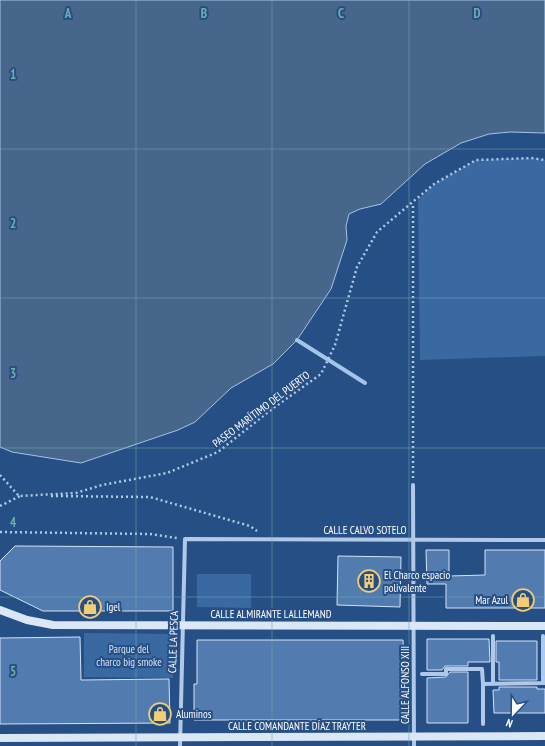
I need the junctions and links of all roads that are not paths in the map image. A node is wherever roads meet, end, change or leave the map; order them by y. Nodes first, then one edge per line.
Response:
1 (413, 485) road end
2 (185, 539) joint
3 (413, 539) junction
4 (545, 540) edge
5 (0, 610) edge
6 (182, 625) junction
7 (414, 625) junction
8 (545, 626) edge
9 (493, 636) dead end
10 (543, 636) dead end
11 (422, 674) dead end
12 (493, 683) junction
13 (483, 684) junction
14 (544, 684) edge
15 (483, 724) dead end
16 (180, 736) junction
17 (545, 736) edge
18 (0, 738) edge
19 (414, 742) edge
20 (180, 746) edge

1 - 3 street, CALLE ALFONSO XIII
2 - 3 street, CALLE CALVO SOTELO
2 - 6 street, CALLE LA PESCA
3 - 4 street, CALLE CALVO SOTELO
3 - 7 street, CALLE ALFONSO XIII
5 - 6 main road, CALLE ALMIRANTE LALLEMAND
6 - 7 main road, CALLE ALMIRANTE LALLEMAND
6 - 16 street, CALLE LA PESCA
7 - 8 main road, CALLE ALMIRANTE LALLEMAND
7 - 19 street, CALLE ALFONSO XIII
9 - 12 street
10 - 14 street
11 - 13 street
12 - 13 street
12 - 14 street
13 - 15 street
16 - 18 main road, CALLE COMANDANTE DÍAZ TRAYTER
16 - 19 main road, CALLE COMANDANTE DÍAZ TRAYTER
16 - 20 street, CALLE LA PESCA
17 - 19 main road, CALLE COMANDANTE DÍAZ TRAYTER

